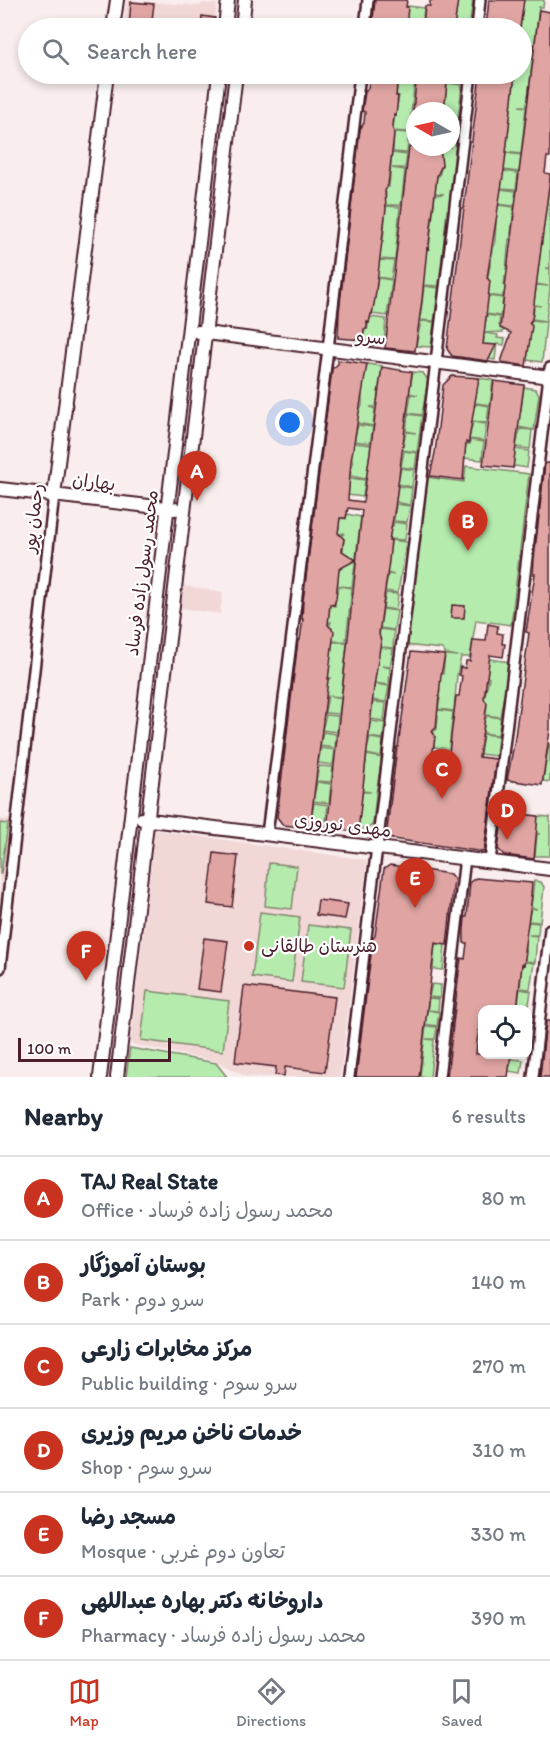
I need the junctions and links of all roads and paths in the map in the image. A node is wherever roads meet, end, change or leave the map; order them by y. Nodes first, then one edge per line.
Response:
1 (117, 0) edge
2 (228, 0) edge
3 (245, 0) edge
4 (368, 0) edge
5 (480, 0) edge
6 (114, 18) edge
7 (226, 18) edge
8 (243, 18) edge
9 (366, 18) edge
10 (478, 18) edge
11 (106, 84) edge
12 (218, 84) edge
13 (235, 84) edge
14 (359, 84) edge
15 (470, 84) edge
16 (213, 125) junction
17 (230, 126) junction
18 (188, 330) junction
19 (205, 333) junction
20 (328, 350) junction
21 (435, 363) junction
22 (550, 374) edge
23 (0, 489) edge
24 (54, 495) junction
25 (168, 508) junction
26 (184, 510) junction
27 (151, 647) junction
28 (167, 649) junction
29 (131, 818) junction
30 (147, 819) junction
31 (267, 834) junction
32 (378, 848) junction
33 (465, 858) junction
34 (490, 861) junction
35 (550, 869) edge
36 (550, 929) edge
37 (0, 968) edge
38 (112, 984) junction
39 (128, 986) junction
40 (100, 1077) edge
41 (117, 1077) edge
42 (349, 1077) edge
43 (439, 1077) edge
44 (533, 1077) edge

1 - 6 street
2 - 7 street
3 - 8 street
4 - 9 street
5 - 10 street
11 - 24 street, رحمان پور
12 - 16 street, محمد رسول زاده فرساد
13 - 17 street, محمد رسول زاده فرساد
14 - 20 street
15 - 21 street
16 - 17 street
16 - 18 street, محمد رسول زاده فرساد
17 - 19 street, محمد رسول زاده فرساد
18 - 19 street, سرو
18 - 25 street, محمد رسول زاده فرساد
19 - 20 street, سرو
19 - 26 street, محمد رسول زاده فرساد
20 - 21 street, سرو
20 - 31 street
21 - 22 street, سرو
21 - 32 street
22 - 34 street
23 - 24 street, بهاران
24 - 25 street, بهاران
24 - 37 street, رحمان پور
25 - 26 street, بهاران
25 - 27 street, محمد رسول زاده فرساد
26 - 28 street, محمد رسول زاده فرساد
27 - 28 street
27 - 29 street, محمد رسول زاده فرساد
28 - 30 street, محمد رسول زاده فرساد
29 - 30 street, مهدی نوروزی
29 - 38 street, محمد رسول زاده فرساد
30 - 31 street, مهدی نوروزی
30 - 39 street, محمد رسول زاده فرساد
31 - 32 street, مهدی نوروزی
32 - 33 street, مهدی نوروزی
32 - 42 street
33 - 34 street, مهدی نوروزی
33 - 43 street
34 - 35 street, مهدی نوروزی
36 - 44 street
38 - 39 street
38 - 40 street, محمد رسول زاده فرساد
39 - 41 street, محمد رسول زاده فرساد

